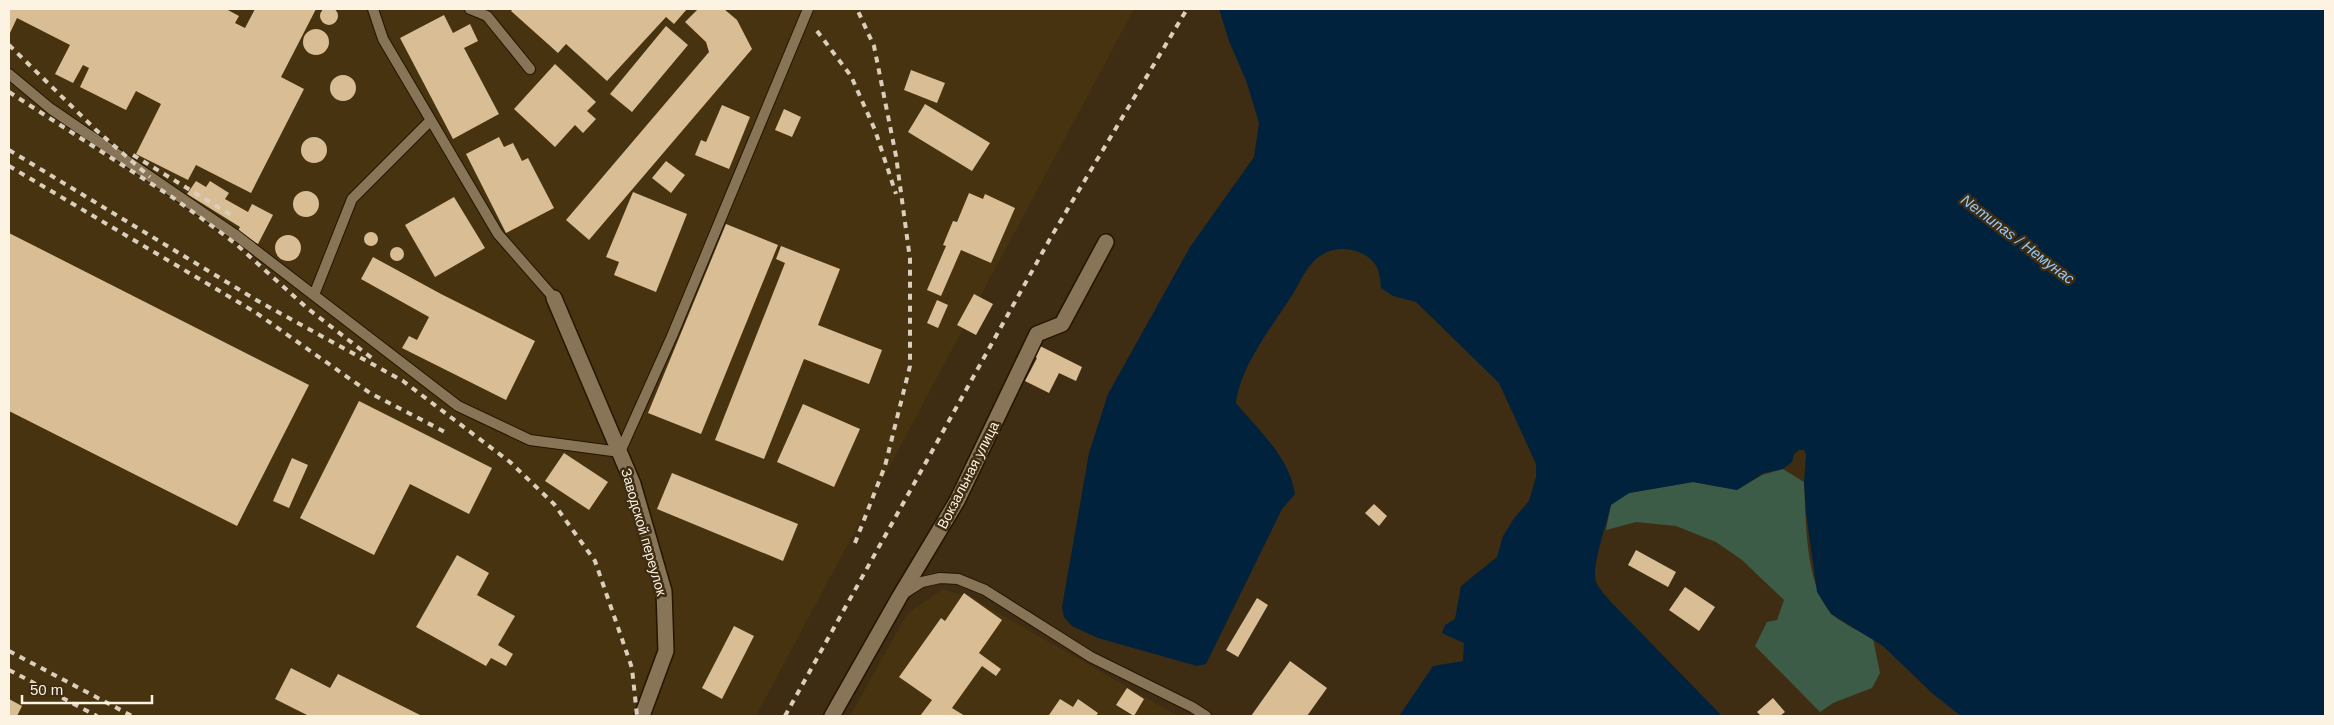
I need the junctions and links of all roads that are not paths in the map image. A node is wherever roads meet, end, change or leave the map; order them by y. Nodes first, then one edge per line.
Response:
1 (373, 9) edge
2 (470, 9) edge
3 (808, 9) edge
4 (484, 11) edge
5 (530, 69) dead end
6 (9, 74) edge
7 (430, 121) junction
8 (1106, 242) dead end
9 (314, 295) junction
10 (554, 298) joint
11 (620, 452) junction
12 (900, 596) junction
13 (642, 716) edge
14 (832, 716) edge
15 (1206, 716) edge

1 - 7 lane
2 - 4 lane
3 - 11 lane
4 - 5 lane
6 - 9 lane
7 - 9 lane
7 - 10 lane
8 - 12 street, Вокзальная улица
9 - 11 lane
10 - 11 street, Заводской переулок
11 - 13 street, Заводской переулок
12 - 14 street, Вокзальная улица
12 - 15 lane

